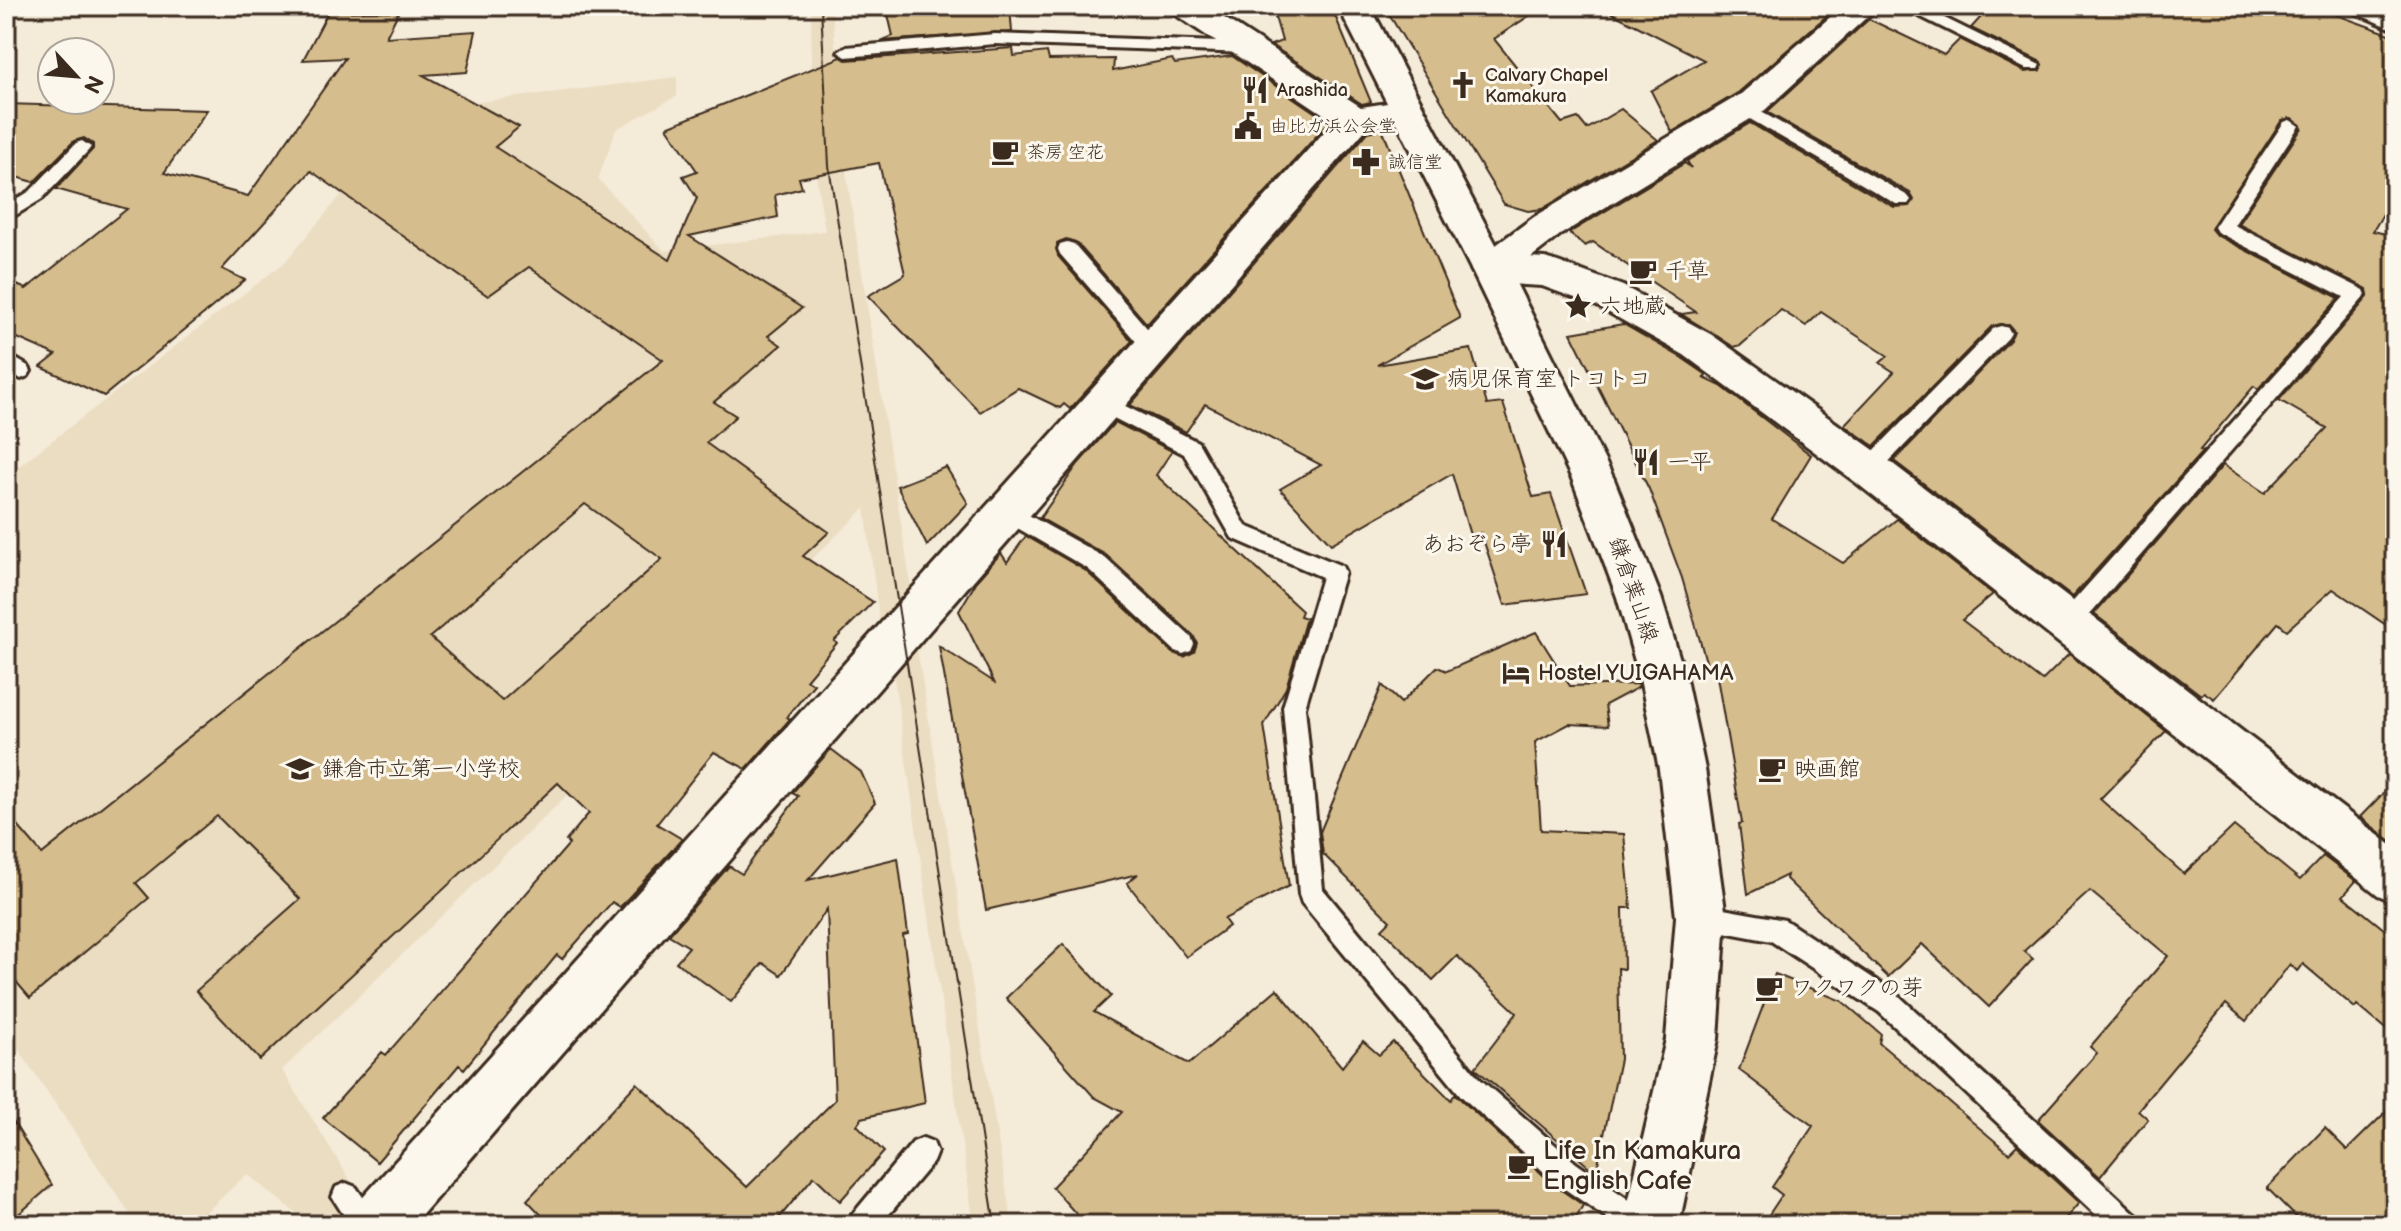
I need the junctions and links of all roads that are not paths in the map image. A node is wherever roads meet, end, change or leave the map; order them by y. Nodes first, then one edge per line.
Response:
1 (1184, 6) edge
2 (1354, 6) edge
3 (1863, 6) edge
4 (1907, 6) edge
5 (2347, 6) edge
6 (2395, 25) edge
7 (1248, 48) junction
8 (846, 52) dead end
9 (2032, 65) dead end
10 (1744, 108) junction
11 (1407, 111) junction
12 (1355, 119) junction
13 (2290, 126) dead end
14 (82, 147) dead end
15 (1902, 200) dead end
16 (6, 215) edge
17 (1067, 249) dead end
18 (1490, 269) junction
19 (2001, 333) dead end
20 (1153, 348) junction
21 (1103, 403) junction
22 (1869, 469) junction
23 (1007, 512) junction
24 (2068, 623) junction
25 (1183, 644) dead end
26 (2395, 878) edge
27 (1701, 917) junction
28 (923, 1152) dead end
29 (361, 1211) edge
30 (368, 1225) edge
31 (862, 1225) edge
32 (1641, 1225) edge
33 (1651, 1225) edge
34 (2127, 1225) edge

1 - 7 street
2 - 11 street, 鎌倉葉山線
3 - 10 street
4 - 9 lane
5 - 6 lane
7 - 8 lane
7 - 12 street
10 - 15 lane
10 - 18 street
11 - 12 street
11 - 18 street, 鎌倉葉山線
12 - 20 street
13 - 24 lane
14 - 16 lane
17 - 20 lane
18 - 22 street
18 - 27 street, 鎌倉葉山線
19 - 22 lane
20 - 21 street
21 - 23 street
21 - 32 lane
22 - 24 street
23 - 25 lane
23 - 29 street
24 - 26 street
27 - 33 street, 鎌倉葉山線
27 - 34 lane
28 - 31 lane
29 - 30 lane

